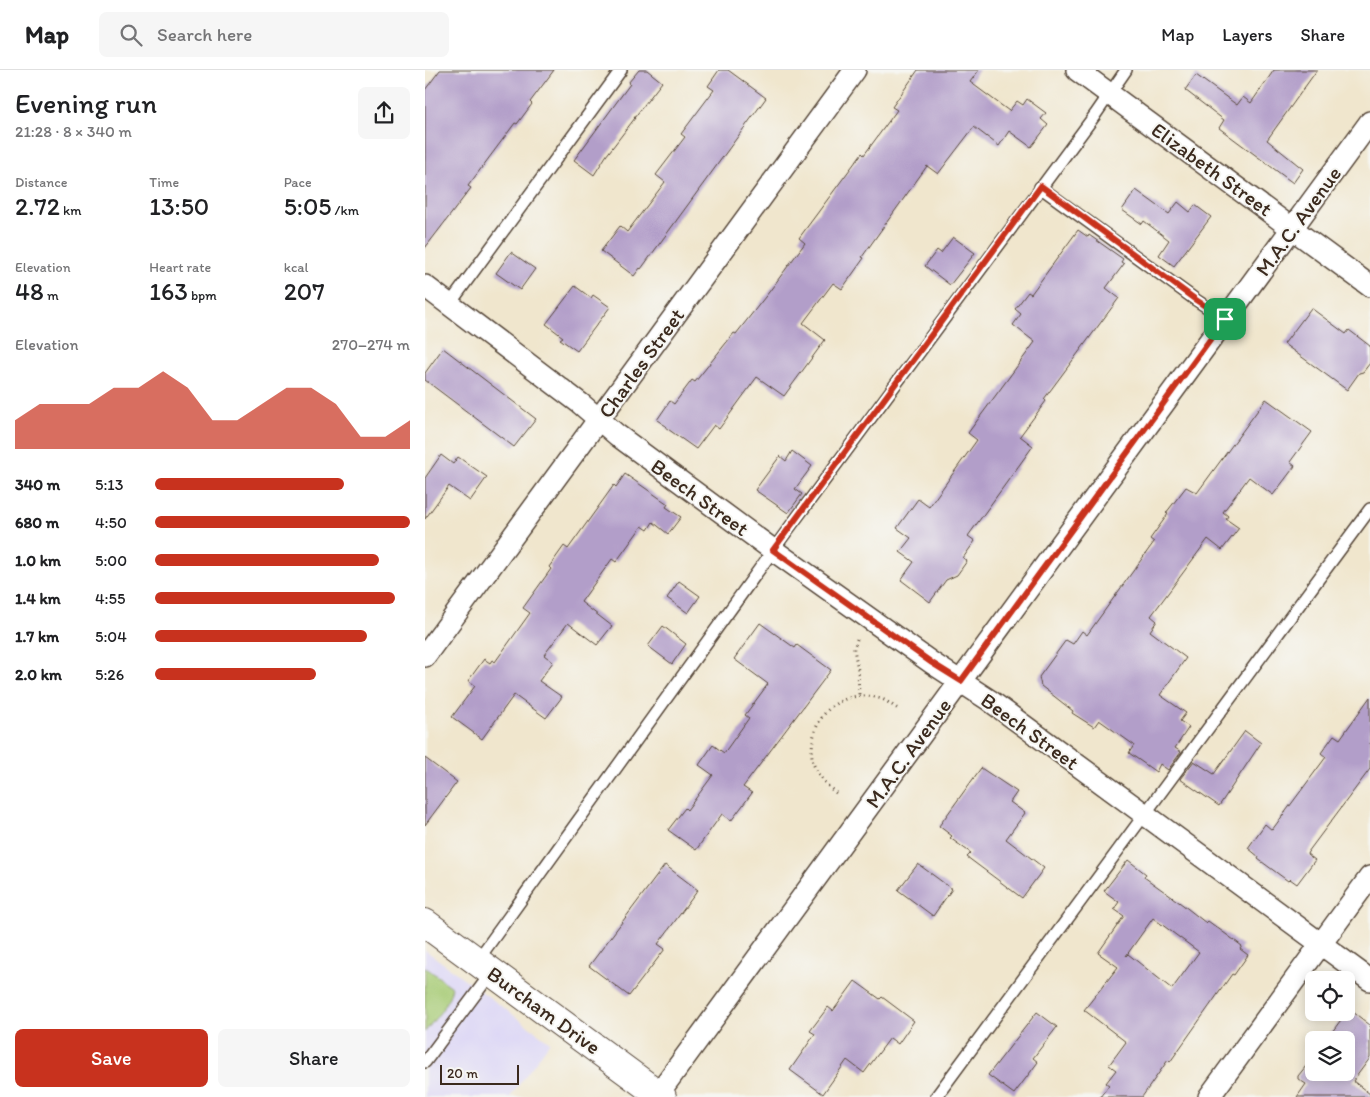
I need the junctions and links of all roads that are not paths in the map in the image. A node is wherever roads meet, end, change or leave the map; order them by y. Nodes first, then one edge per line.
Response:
1 (621, 70) edge
2 (855, 70) edge
3 (1077, 70) edge
4 (1126, 70) edge
5 (1109, 93) junction
6 (1370, 122) edge
7 (1041, 186) junction
8 (1293, 228) junction
9 (425, 286) edge
10 (1370, 286) edge
11 (449, 305) junction
12 (1225, 319) junction
13 (599, 420) junction
14 (1370, 509) edge
15 (773, 550) junction
16 (425, 656) edge
17 (961, 681) junction
18 (1145, 815) junction
19 (1370, 877) edge
20 (425, 923) edge
21 (1321, 944) junction
22 (484, 966) junction
23 (1370, 980) edge
24 (425, 1062) edge
25 (660, 1095) edge
26 (936, 1097) edge
27 (1209, 1097) edge

1 - 11 lane
2 - 13 street, Charles Street
3 - 5 street, Elizabeth Street
4 - 5 lane
5 - 7 lane
5 - 8 street, Elizabeth Street
6 - 8 street, M.A.C. Avenue
7 - 12 lane
7 - 15 lane
8 - 10 street, Elizabeth Street
8 - 12 street, M.A.C. Avenue
9 - 11 street, Beech Street
11 - 13 street, Beech Street
12 - 17 street, M.A.C. Avenue
13 - 15 street, Beech Street
13 - 16 street, Charles Street
14 - 18 lane
15 - 17 street, Beech Street
15 - 22 lane
17 - 18 street, Beech Street
17 - 25 street, M.A.C. Avenue
18 - 21 street, Beech Street
18 - 26 lane
19 - 21 street
20 - 22 street, Burcham Drive
21 - 23 street, Beech Street
21 - 27 street
22 - 24 lane
22 - 25 street, Burcham Drive

